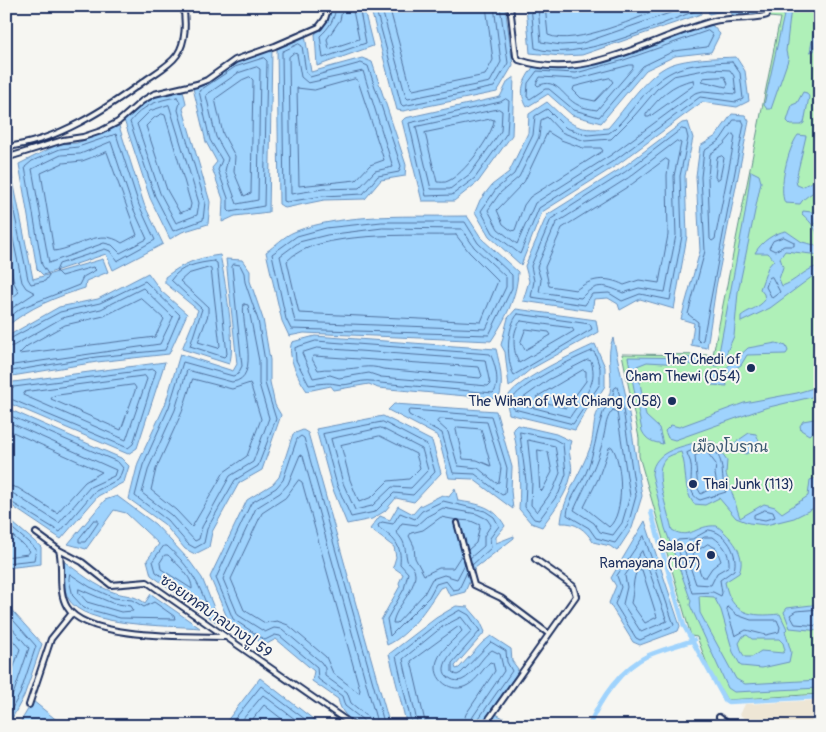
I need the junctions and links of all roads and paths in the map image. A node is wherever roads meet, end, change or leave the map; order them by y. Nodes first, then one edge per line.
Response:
1 (183, 6) edge
2 (329, 6) edge
3 (510, 6) edge
4 (768, 6) edge
5 (6, 147) edge
6 (6, 158) edge
7 (457, 524) dead end
8 (36, 533) dead end
9 (59, 550) junction
10 (535, 558) dead end
11 (72, 613) junction
12 (549, 634) junction
13 (226, 637) junction
14 (29, 705) dead end
15 (719, 717) dead end
16 (354, 726) edge
17 (484, 726) edge
18 (730, 726) edge

1 - 5 street
2 - 6 street
3 - 4 street
7 - 12 street
8 - 9 street, ซอยเทศบาลบางปู 59
9 - 11 street
9 - 13 street, ซอยเทศบาลบางปู 59
10 - 12 street
11 - 13 street
11 - 14 street
12 - 17 street
13 - 16 street, ซอยเทศบาลบางปู 59
15 - 18 street

